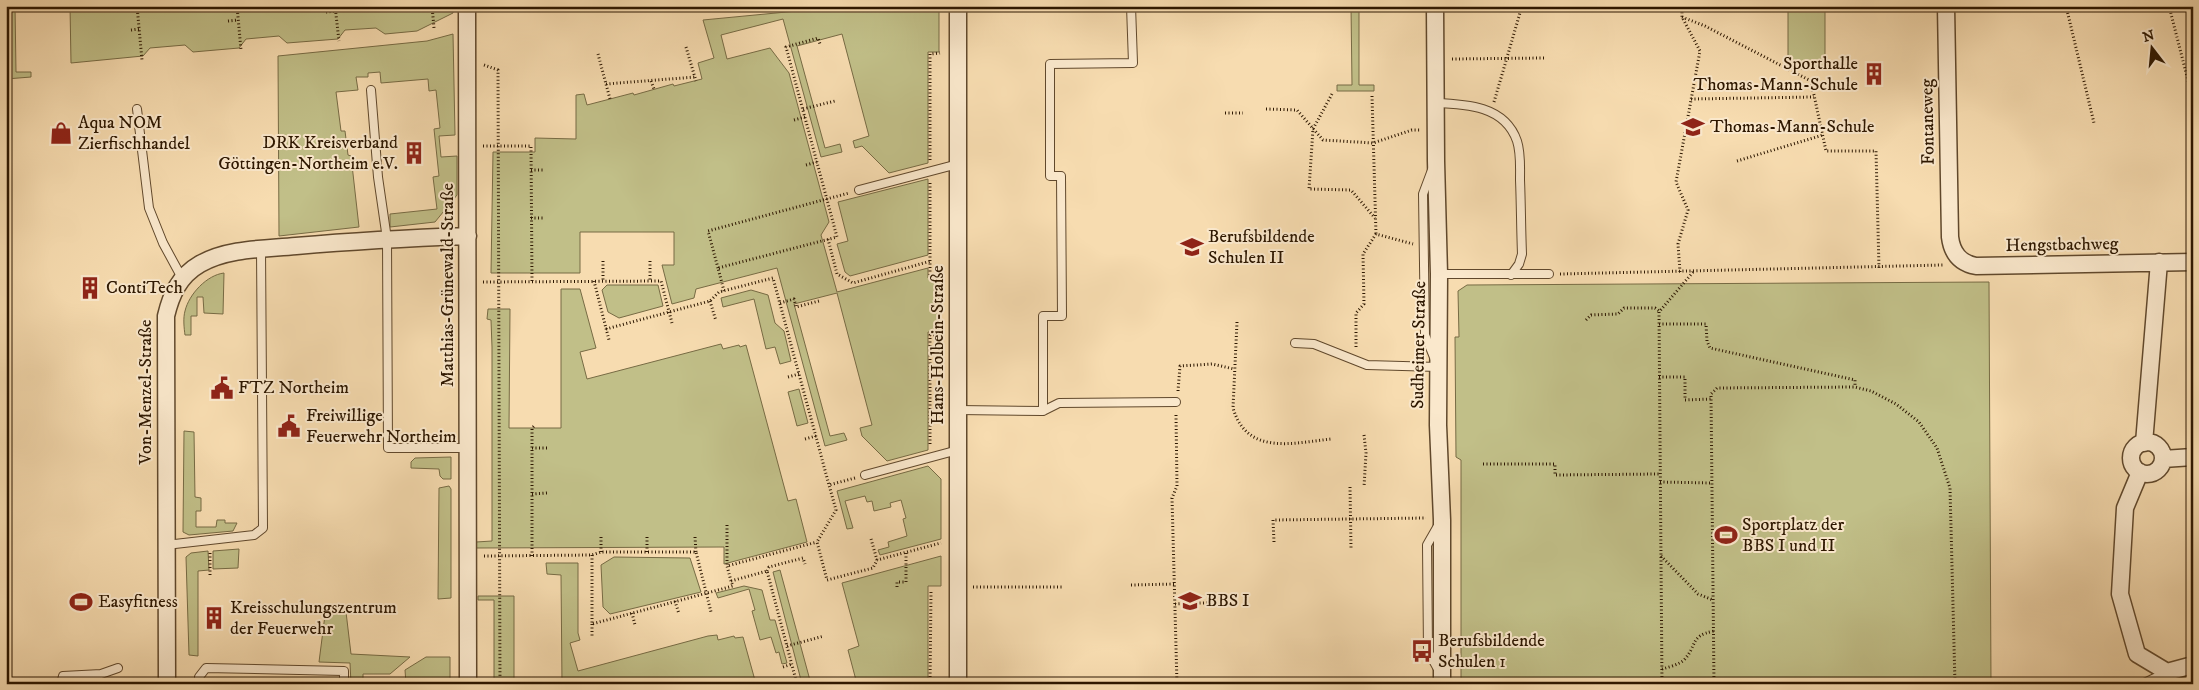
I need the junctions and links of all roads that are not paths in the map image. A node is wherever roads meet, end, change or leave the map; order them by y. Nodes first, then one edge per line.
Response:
1 (467, 6) edge
2 (958, 6) edge
3 (1131, 6) edge
4 (1435, 6) edge
5 (1946, 6) edge
6 (371, 90) dead end
7 (1436, 103) junction
8 (136, 109) dead end
9 (1436, 161) junction
10 (958, 164) junction
11 (859, 190) road end
12 (468, 236) junction
13 (386, 239) junction
14 (261, 250) junction
15 (2159, 262) junction
16 (2193, 262) edge
17 (1968, 265) joint
18 (1439, 274) junction
19 (1511, 274) junction
20 (1549, 274) road end
21 (182, 278) junction
22 (1295, 343) dead end
23 (1438, 367) junction
24 (1176, 402) road end
25 (958, 410) junction
26 (1043, 411) junction
27 (2144, 443) junction
28 (468, 448) junction
29 (958, 450) junction
30 (2193, 457) edge
31 (2163, 459) junction
32 (2140, 472) junction
33 (865, 475) road end
34 (166, 545) junction
35 (2193, 665) edge
36 (118, 668) dead end
37 (2167, 672) junction
38 (1442, 680) edge
39 (62, 684) edge
40 (167, 684) edge
41 (199, 684) edge
42 (344, 684) edge
43 (468, 684) edge
44 (958, 684) edge
45 (2142, 684) edge

1 - 12 street, Matthias-Grünewald-Straße
2 - 10 street, Hans-Holbein-Straße
3 - 26 lane
4 - 7 street, Sudheimer Straße
5 - 17 street, Fontaneweg
6 - 13 lane
7 - 9 street, Sudheimer Straße
7 - 19 lane
8 - 21 lane
9 - 18 street, Sudheimer Straße
9 - 23 lane
10 - 11 lane
10 - 25 street, Hans-Holbein-Straße
12 - 13 street, Von-Menzel-Straße
12 - 28 street, Matthias-Grünewald-Straße
13 - 14 street, Von-Menzel-Straße
13 - 28 lane
14 - 21 street, Von-Menzel-Straße
14 - 34 lane
15 - 16 street, Hengstbachweg
15 - 17 street, Hengstbachweg
15 - 27 street
18 - 19 lane
18 - 23 street, Sudheimer Straße
19 - 20 lane
21 - 34 street, Von-Menzel-Straße
22 - 23 lane
23 - 38 street, Sudheimer Straße
24 - 26 lane
25 - 26 lane
25 - 29 street, Hans-Holbein-Straße
27 - 31 street
27 - 32 street
28 - 43 street, Matthias-Grünewald-Straße
29 - 33 lane
29 - 44 street, Hans-Holbein-Straße
30 - 31 street
31 - 32 street
32 - 37 street
34 - 40 street, Von-Menzel-Straße
35 - 37 street
36 - 39 lane
37 - 45 lane
41 - 42 lane

